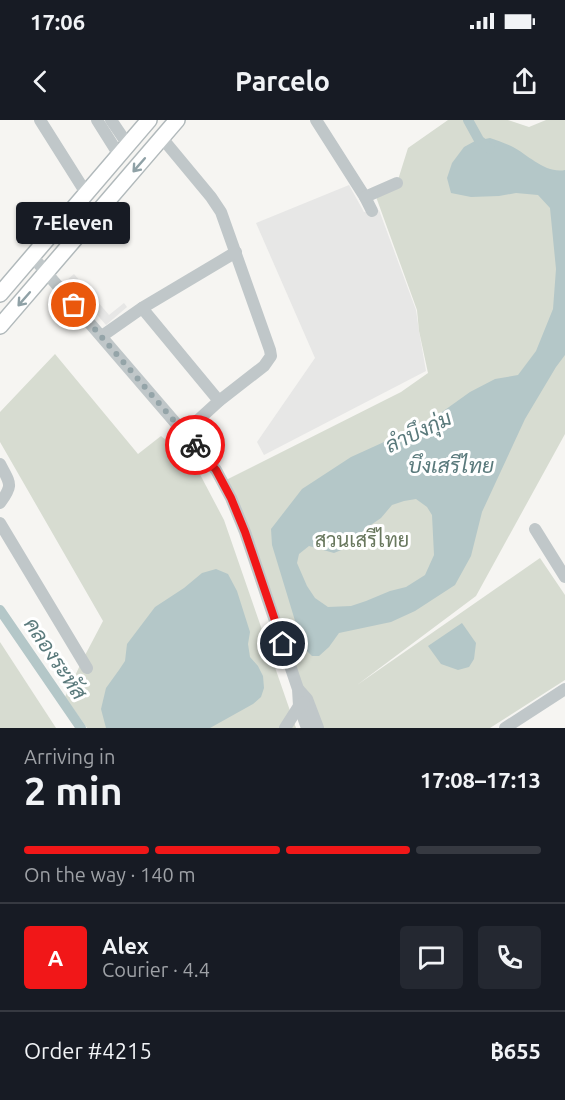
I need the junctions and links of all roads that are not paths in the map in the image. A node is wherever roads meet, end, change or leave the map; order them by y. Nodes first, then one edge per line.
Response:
1 (40, 120) edge
2 (149, 120) edge
3 (177, 120) edge
4 (316, 120) edge
5 (104, 121) edge
6 (162, 138) junction
7 (123, 150) junction
8 (397, 183) dead end
9 (87, 193) junction
10 (364, 197) junction
11 (372, 211) dead end
12 (236, 252) junction
13 (32, 256) junction
14 (47, 272) junction
15 (0, 294) edge
16 (142, 308) junction
17 (0, 326) edge
18 (102, 336) junction
19 (219, 401) junction
20 (185, 432) junction
21 (0, 464) edge
22 (0, 503) edge
23 (0, 523) edge
24 (535, 529) dead end
25 (565, 577) edge
26 (87, 668) dead end
27 (565, 689) edge
28 (303, 703) junction
29 (285, 728) edge
30 (307, 728) edge
31 (318, 728) edge
32 (505, 728) edge

1 - 9 street
2 - 7 main road
3 - 6 main road
4 - 10 street
5 - 7 street
6 - 12 street
6 -> 14 main road
7 - 9 main road
8 - 10 street
9 - 13 main road
10 - 11 street
12 - 16 street
12 - 19 street
13 - 14 street
13 - 15 main road
14 -> 17 main road
14 - 18 street
16 - 18 street
16 - 19 street
18 - 20 street
19 - 20 street
20 - 28 street
21 - 22 street
23 - 26 street
24 - 25 street
27 - 32 street
28 - 29 street
28 - 30 street
28 - 31 street

